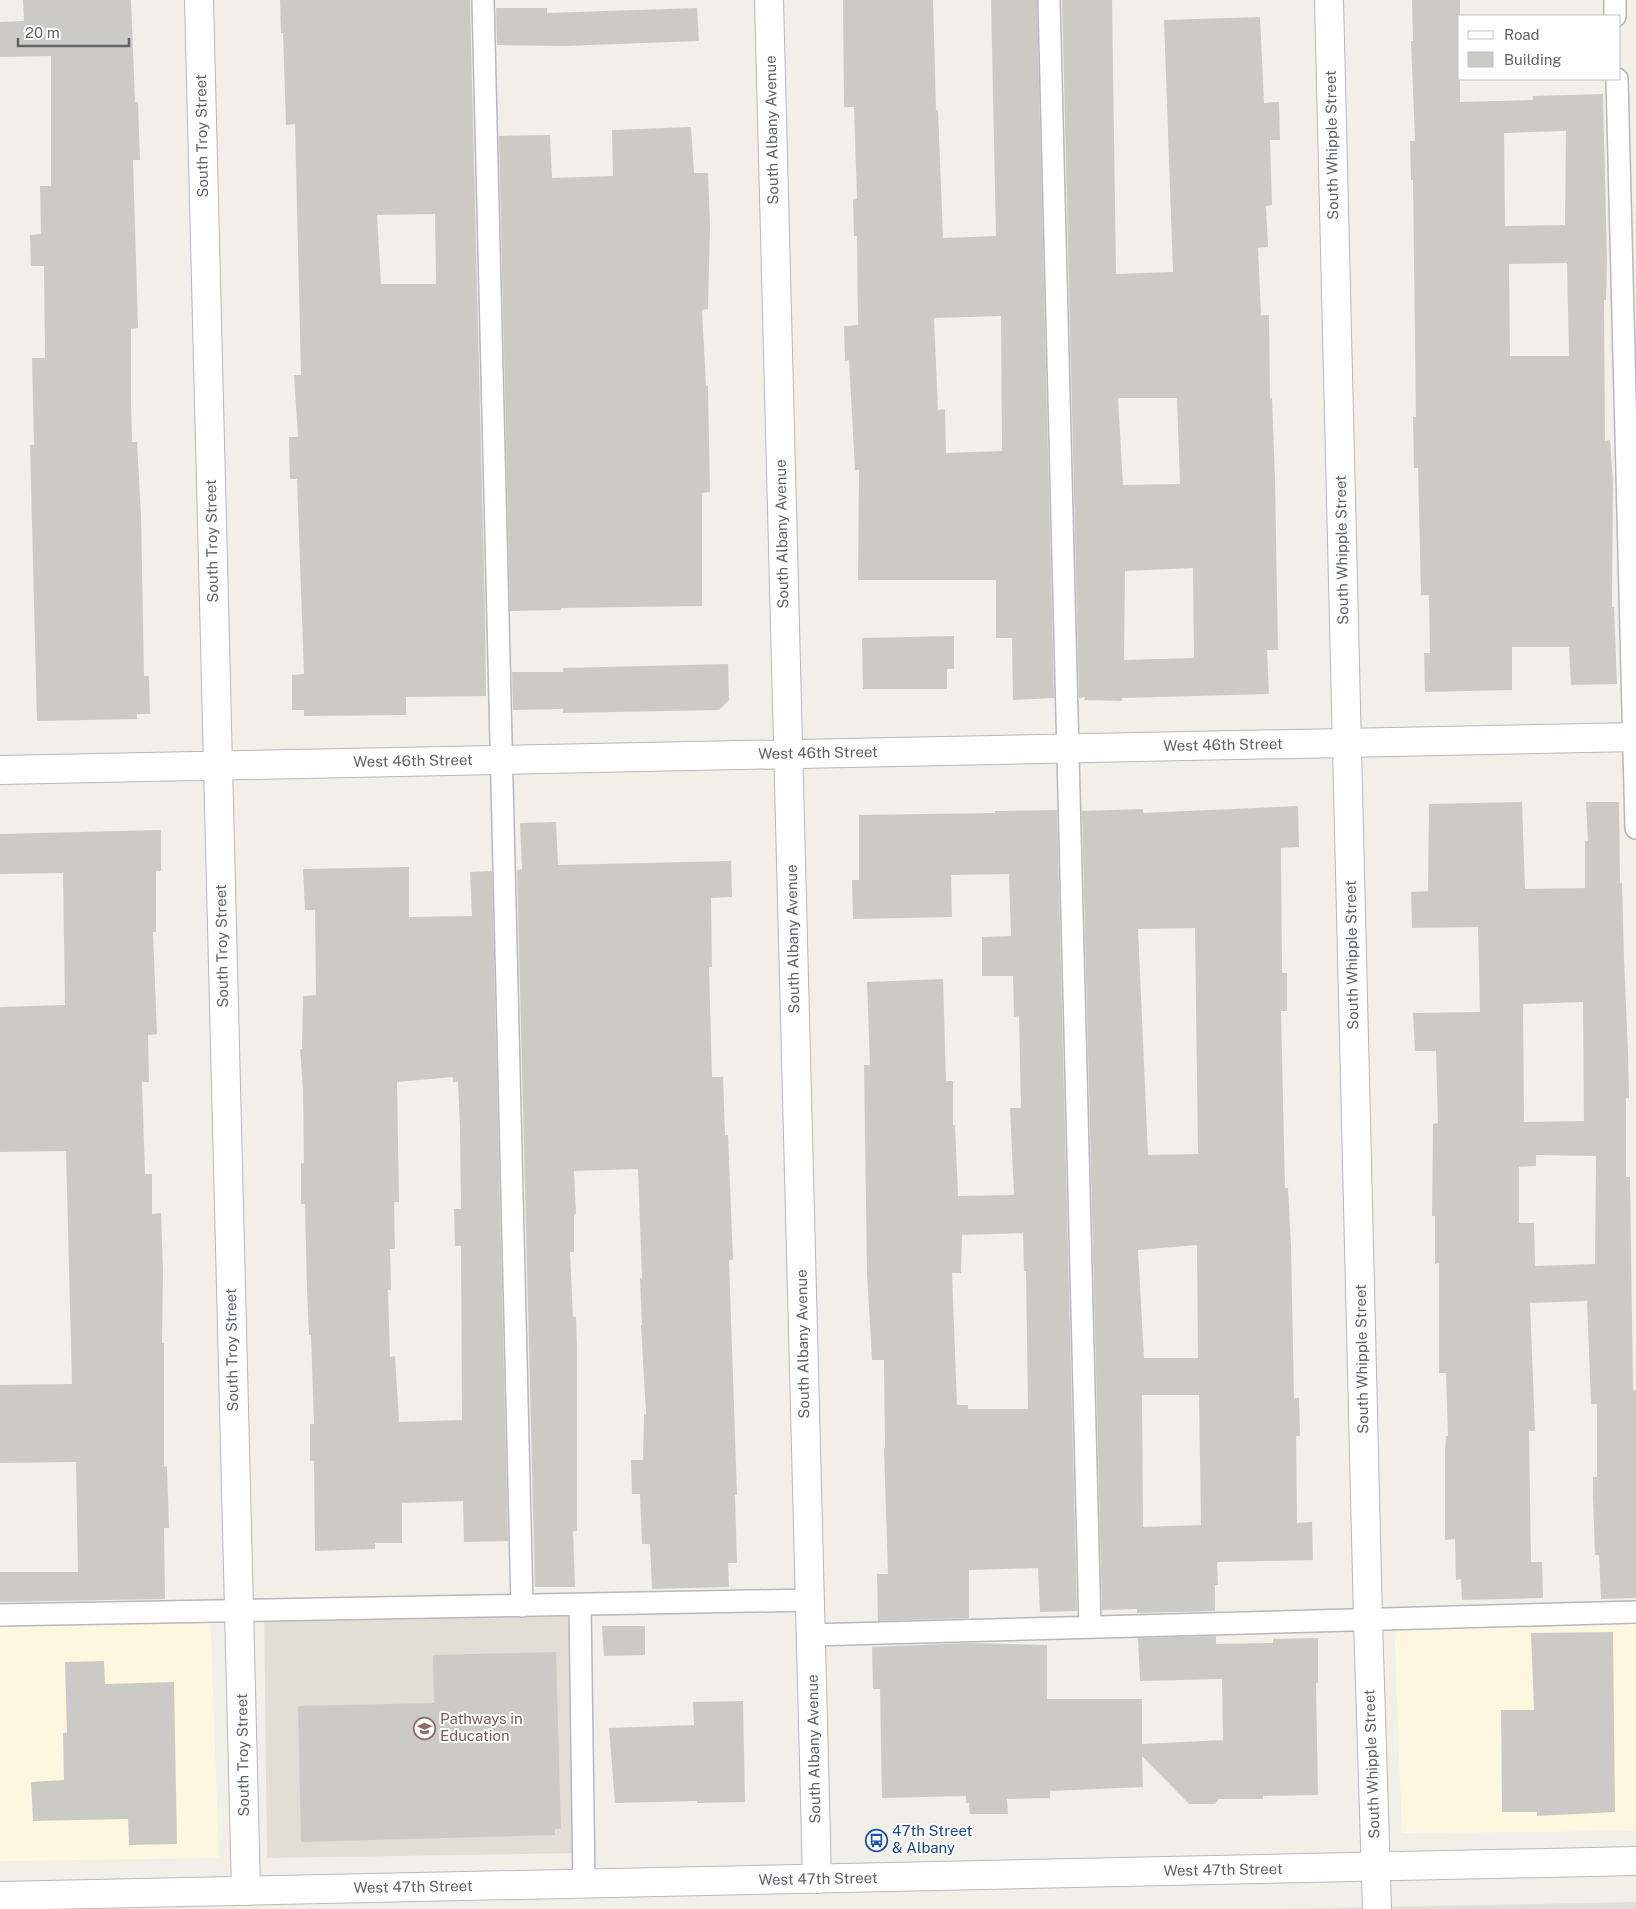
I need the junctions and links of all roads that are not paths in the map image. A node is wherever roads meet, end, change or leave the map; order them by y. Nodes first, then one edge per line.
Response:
1 (198, 0) edge
2 (483, 0) edge
3 (768, 0) edge
4 (1050, 0) edge
5 (1329, 0) edge
6 (1615, 0) edge
7 (1615, 15) edge
8 (1617, 80) edge
9 (1635, 737) edge
10 (1346, 742) junction
11 (1068, 748) junction
12 (788, 754) junction
13 (501, 760) junction
14 (218, 765) junction
15 (0, 770) edge
16 (1636, 828) edge
17 (810, 1600) junction
18 (580, 1604) junction
19 (522, 1606) junction
20 (239, 1611) junction
21 (1636, 1612) edge
22 (0, 1616) edge
23 (1368, 1620) junction
24 (1090, 1627) junction
25 (811, 1635) junction
26 (1636, 1861) edge
27 (1376, 1867) junction
28 (817, 1879) junction
29 (584, 1884) junction
30 (246, 1891) junction
31 (0, 1896) edge
32 (78, 1902) edge
33 (1377, 1909) edge

1 - 14 street, South Troy Street
2 - 13 lane
3 - 12 street, South Albany Avenue
4 - 11 lane
5 - 10 street, South Whipple Street
6 - 7 lane
8 - 9 lane
9 - 10 street, West 46th Street
9 - 16 lane
10 - 11 street, West 46th Street
10 - 23 street, South Whipple Street
11 - 12 street, West 46th Street
11 - 24 lane
12 - 13 street, West 46th Street
12 - 17 street, South Albany Avenue
13 - 14 street, West 46th Street
13 - 19 lane
14 - 15 street, West 46th Street
14 - 20 street, South Troy Street
17 - 18 lane
17 - 25 street, South Albany Avenue
18 - 19 lane
18 - 29 lane
19 - 20 lane
20 - 22 lane
20 - 30 street, South Troy Street
21 - 23 lane
23 - 24 lane
23 - 27 street, South Whipple Street
24 - 25 lane
25 - 28 street, South Albany Avenue
26 - 27 street, West 47th Street
27 - 28 street, West 47th Street
27 - 33 street, South Whipple Street
28 - 29 street, West 47th Street
29 - 30 street, West 47th Street
30 - 32 street, West 47th Street
31 - 32 street, West 47th Street

